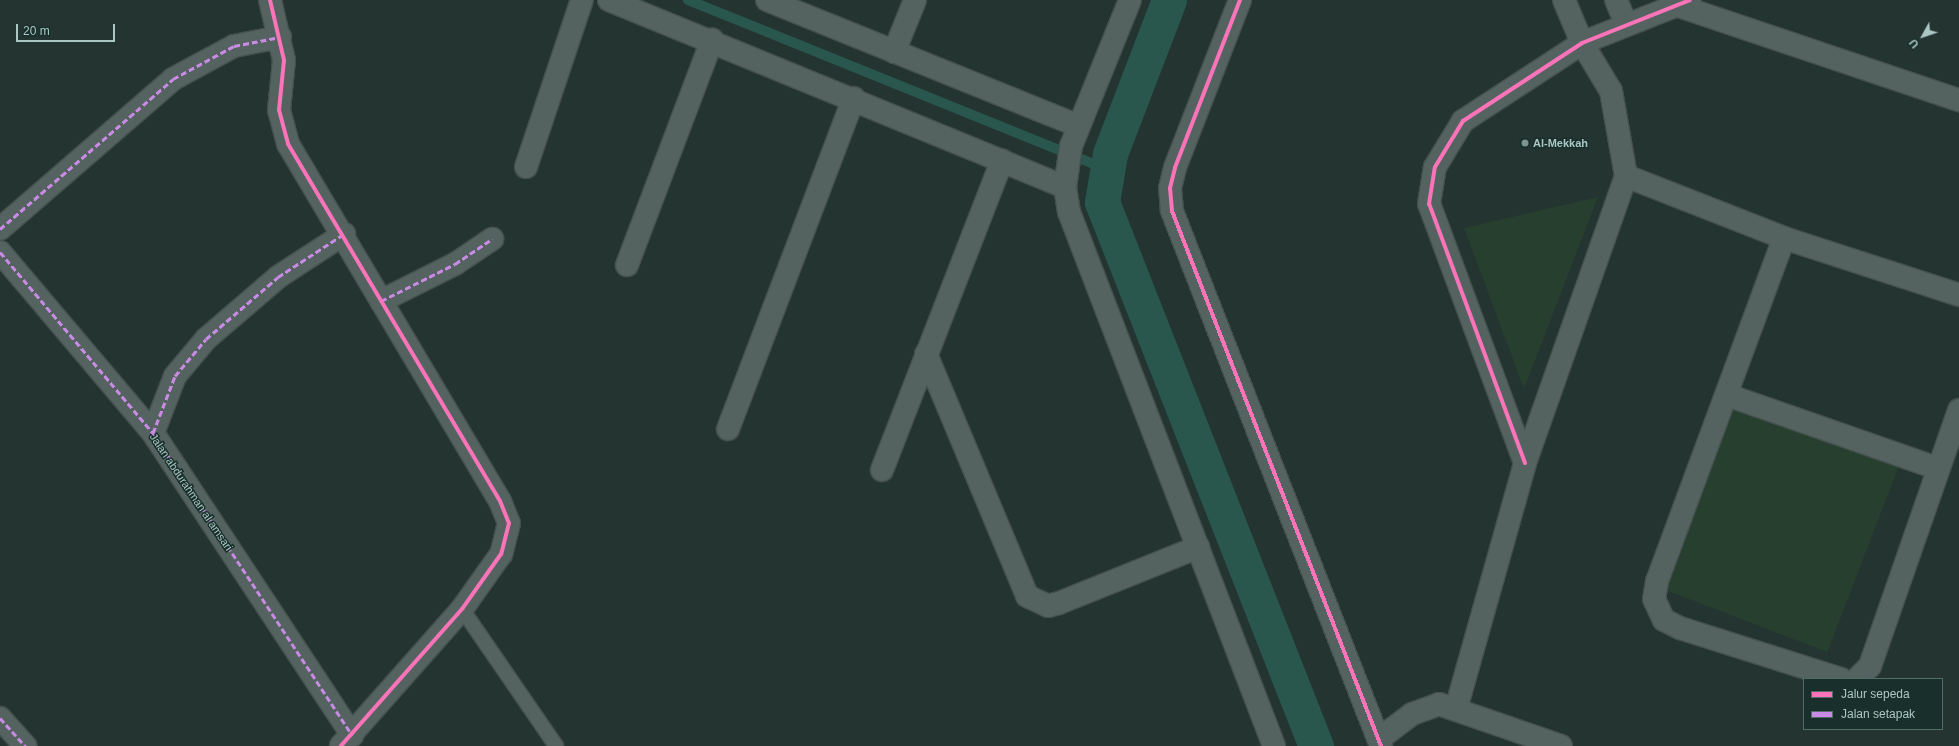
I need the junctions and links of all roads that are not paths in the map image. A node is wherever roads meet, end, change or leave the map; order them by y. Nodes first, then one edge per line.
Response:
1 (270, 0) edge
2 (582, 0) edge
3 (609, 0) edge
4 (767, 0) edge
5 (914, 0) edge
6 (1130, 0) edge
7 (1240, 0) edge
8 (1564, 0) edge
9 (1616, 0) edge
10 (1683, 3) edge
11 (1626, 24) junction
12 (280, 37) junction
13 (712, 40) junction
14 (1582, 43) junction
15 (894, 52) junction
16 (854, 98) junction
17 (1959, 100) edge
18 (1079, 126) junction
19 (1002, 160) junction
20 (526, 167) dead end
21 (1626, 176) junction
22 (1065, 187) junction
23 (0, 229) edge
24 (344, 234) junction
25 (1784, 238) junction
26 (492, 239) dead end
27 (0, 252) edge
28 (627, 265) dead end
29 (1959, 295) edge
30 (382, 301) junction
31 (926, 354) junction
32 (1728, 395) junction
33 (1959, 410) edge
34 (728, 429) dead end
35 (153, 433) junction
36 (1525, 463) junction
37 (1937, 468) junction
38 (882, 470) dead end
39 (1198, 547) junction
40 (462, 609) junction
41 (1838, 678) edge
42 (1858, 678) edge
43 (1456, 709) junction
44 (0, 718) edge
45 (346, 741) edge
46 (1380, 743) edge
47 (24, 746) edge
48 (556, 746) edge
49 (1274, 746) edge
50 (1561, 746) edge

1 - 12 street
2 - 20 street
3 - 13 street
4 - 15 street
5 - 15 street
6 - 18 street
7 - 46 street
8 - 14 street
9 - 11 street
10 - 11 street
10 - 17 street
11 - 14 street
12 - 23 street
12 - 24 street
13 - 16 street
13 - 28 street
14 - 21 street
14 - 36 street
15 - 18 street
16 - 19 street
16 - 34 street
18 - 22 street
19 - 22 street
19 - 31 street
21 - 25 street
21 - 36 street
22 - 39 street
24 - 30 street
24 - 35 street
25 - 29 street
25 - 32 street
26 - 30 street
27 - 35 street, Jalan abdurahman al amsari
30 - 40 street
31 - 38 street
31 - 39 street
32 - 37 street
32 - 41 street
33 - 37 street
35 - 45 street, Jalan abdurahman al amsari
36 - 43 street
37 - 42 street
39 - 49 street
40 - 45 street
40 - 48 lane
43 - 46 street
43 - 50 street
44 - 47 street

